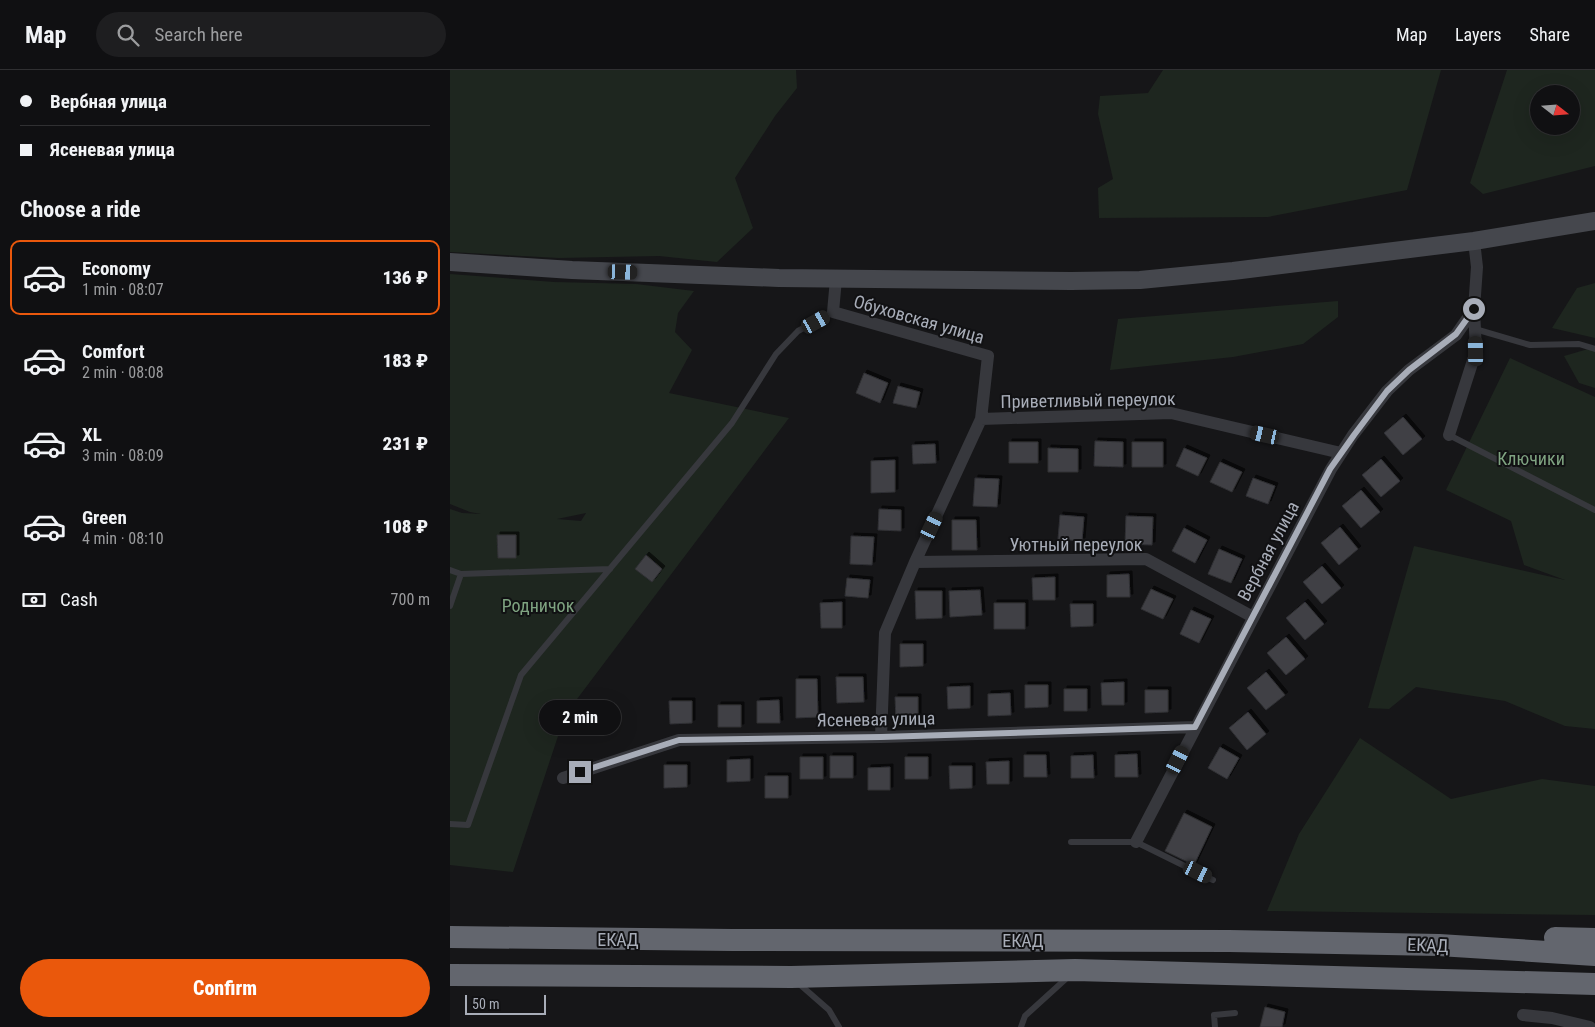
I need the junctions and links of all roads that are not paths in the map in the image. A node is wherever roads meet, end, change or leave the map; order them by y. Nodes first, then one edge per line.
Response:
1 (1595, 221) edge
2 (1474, 241) junction
3 (450, 262) edge
4 (836, 279) junction
5 (1474, 309) junction
6 (833, 312) junction
7 (1475, 329) junction
8 (1595, 349) edge
9 (981, 419) junction
10 (1449, 435) joint
11 (1341, 453) junction
12 (1595, 510) edge
13 (915, 562) junction
14 (610, 569) junction
15 (450, 570) edge
16 (461, 574) junction
17 (450, 606) edge
18 (1253, 617) junction
19 (1195, 727) junction
20 (881, 737) junction
21 (564, 778) dead end
22 (450, 824) edge
23 (1071, 842) dead end
24 (1136, 842) junction
25 (1213, 880) dead end
26 (450, 937) edge
27 (1595, 939) edge
28 (1439, 945) junction
29 (1595, 955) edge
30 (1075, 970) junction
31 (450, 975) edge
32 (791, 977) junction
33 (1595, 984) edge
34 (1235, 1013) dead end
35 (1523, 1015) dead end
36 (840, 1027) edge
37 (1021, 1027) edge
38 (1215, 1027) edge
39 (1590, 1027) edge

1 - 2 main road
2 - 4 main road
2 - 5 street
3 - 4 main road
4 - 6 street, Обуховская улица
5 - 7 street
5 - 11 street, Вербная улица
6 - 9 street, Обуховская улица
6 - 14 lane
7 - 8 lane
7 - 10 street
9 - 11 street, Приветливый переулок
9 - 13 street, Обуховская улица
10 - 12 lane
11 - 18 street, Вербная улица
13 - 18 street, Уютный переулок
13 - 20 street, Обуховская улица
14 - 16 lane
14 - 22 lane
15 - 16 lane
16 - 17 lane
18 - 19 street, Вербная улица
19 - 20 street, Ясеневая улица
19 - 24 street, Вербная улица
20 - 21 street, Ясеневая улица
23 - 24 lane
24 - 25 lane
26 - 28 highway, ЕКАД
27 - 28 highway
28 - 29 highway, ЕКАД
30 - 32 highway, ЕКАД
30 - 33 highway, ЕКАД
30 - 37 lane
31 - 32 highway, ЕКАД
32 - 36 lane
34 - 38 lane
35 - 39 street

